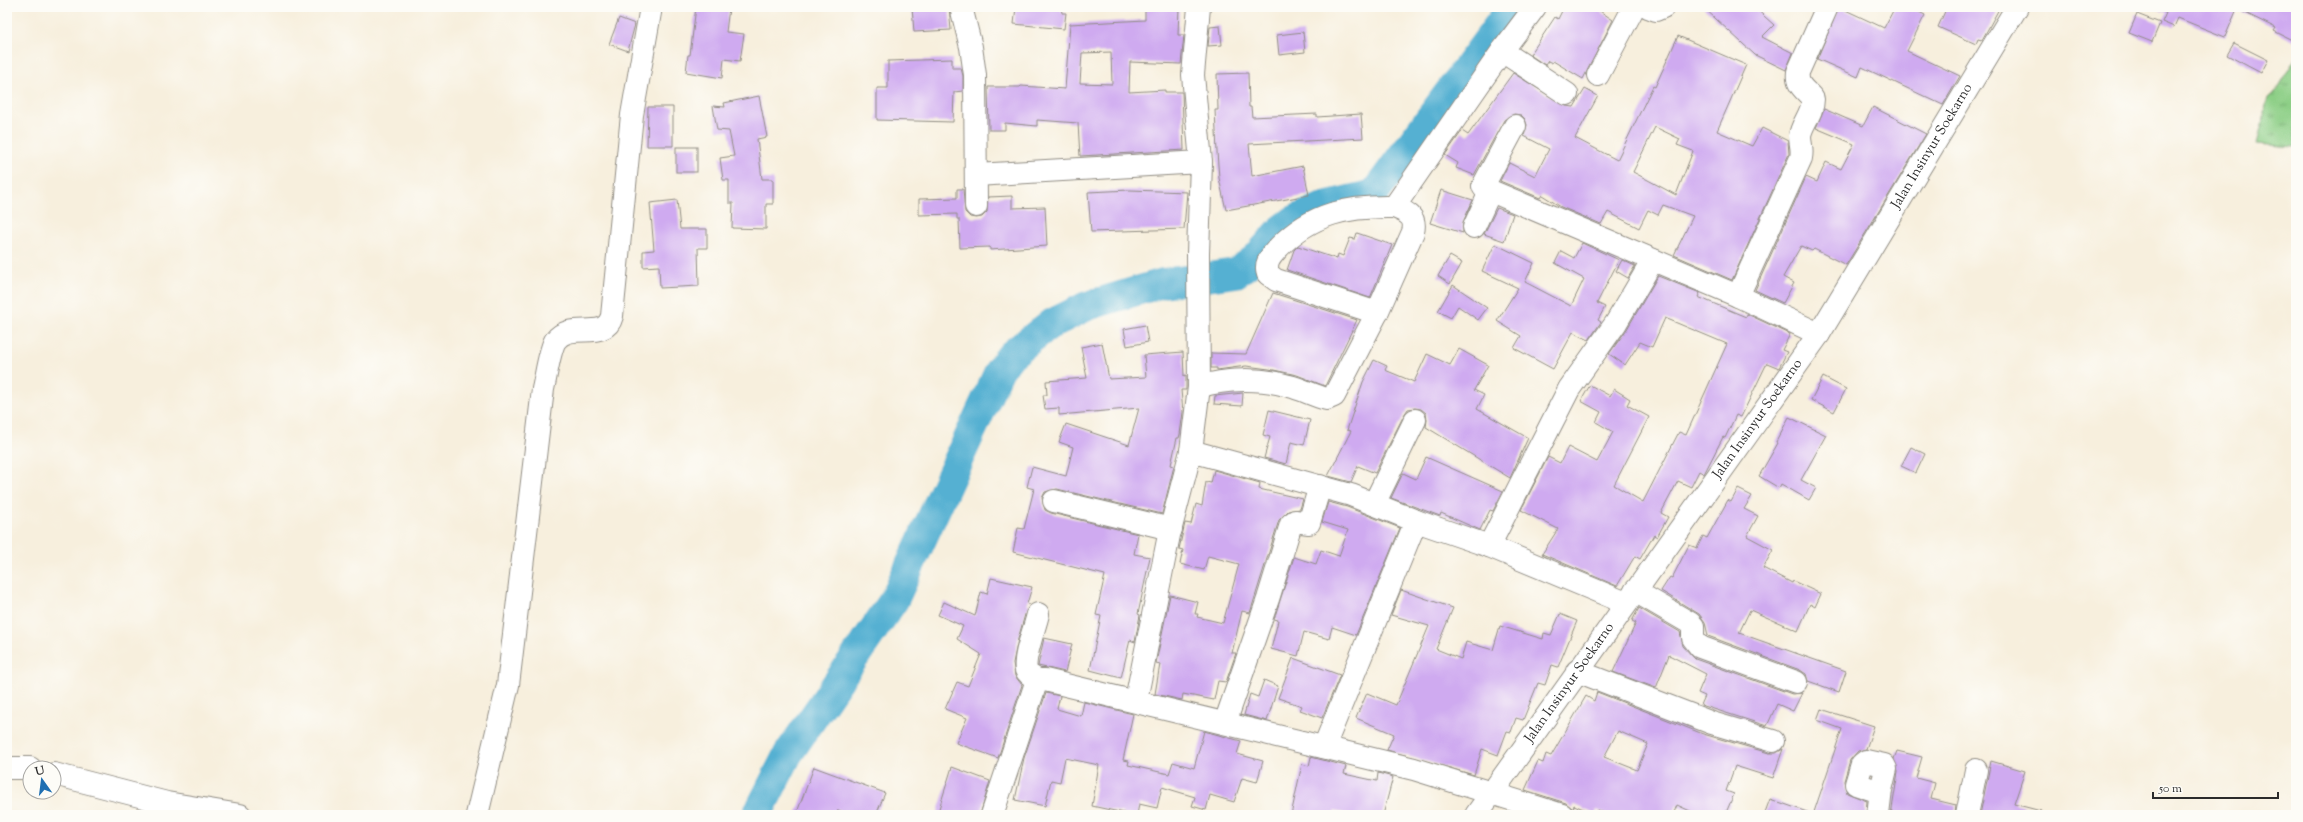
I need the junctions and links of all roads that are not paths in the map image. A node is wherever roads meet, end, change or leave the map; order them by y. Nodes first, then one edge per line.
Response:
1 (651, 7) edge
2 (961, 7) edge
3 (1199, 7) edge
4 (1534, 7) edge
5 (1634, 7) edge
6 (1648, 7) edge
7 (1663, 7) edge
8 (1827, 7) edge
9 (2017, 7) edge
10 (1502, 51) junction
11 (1598, 76) dead end
12 (1567, 94) dead end
13 (1514, 126) dead end
14 (1201, 162) junction
15 (976, 175) junction
16 (1490, 192) junction
17 (976, 206) dead end
18 (1394, 207) junction
19 (1474, 227) dead end
20 (1653, 260) junction
21 (1738, 296) junction
22 (1377, 313) junction
23 (1819, 334) junction
24 (1199, 387) junction
25 (1415, 420) dead end
26 (1191, 451) junction
27 (1320, 486) junction
28 (1054, 501) dead end
29 (1374, 504) junction
30 (1416, 521) junction
31 (1171, 529) junction
32 (1488, 546) junction
33 (1630, 597) junction
34 (1038, 614) dead end
35 (1577, 671) junction
36 (1038, 680) junction
37 (1796, 682) dead end
38 (1136, 700) junction
39 (1224, 723) junction
40 (1773, 742) dead end
41 (1324, 747) junction
42 (7, 768) edge
43 (22, 768) edge
44 (1976, 770) dead end
45 (62, 776) edge
46 (1880, 792) dead end
47 (1491, 793) junction
48 (233, 814) edge
49 (477, 815) edge
50 (992, 815) edge
51 (1476, 815) edge
52 (1562, 815) edge
53 (1878, 815) edge
54 (1967, 815) edge

1 - 49 street
2 - 15 street
3 - 14 street
4 - 10 street
5 - 11 street
6 - 7 street
8 - 21 street
9 - 23 street, Jalan Insinyur Soekarno
10 - 12 street
10 - 18 street
13 - 16 street
14 - 15 street
14 - 24 street
15 - 17 street
16 - 19 street
16 - 20 street
18 - 22 street
18 - 22 street
20 - 21 street
20 - 32 street
21 - 23 street
22 - 24 street
23 - 33 street, Jalan Insinyur Soekarno
24 - 26 street
25 - 29 street
26 - 27 street
26 - 31 street
27 - 29 street
27 - 39 street
28 - 31 street
29 - 30 street
30 - 32 street
30 - 41 street
31 - 38 street
32 - 33 street
33 - 35 street, Jalan Insinyur Soekarno
33 - 37 street
34 - 36 street
35 - 40 street
35 - 47 street, Jalan Insinyur Soekarno
36 - 38 street
36 - 50 street
38 - 39 street
39 - 41 street
41 - 47 street
42 - 43 street
44 - 54 street
45 - 48 street
46 - 53 street
47 - 51 street, Jalan Insinyur Soekarno
47 - 52 street

